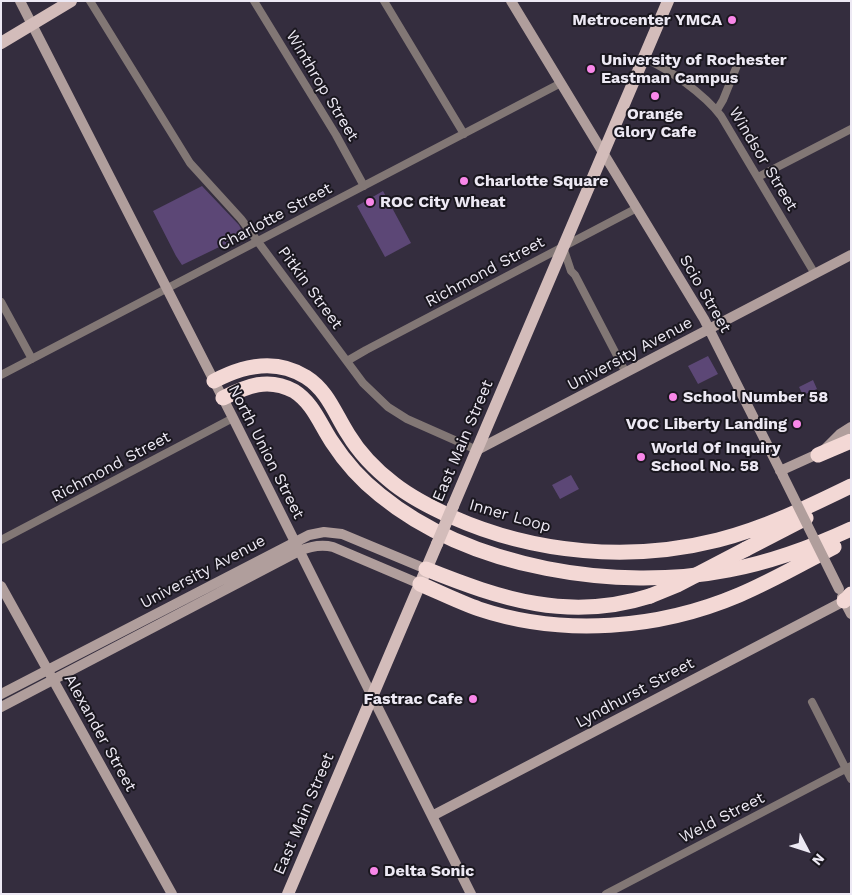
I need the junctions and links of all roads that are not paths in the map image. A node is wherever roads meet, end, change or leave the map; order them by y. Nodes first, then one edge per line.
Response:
1 (20, 1) edge
2 (71, 1) edge
3 (90, 1) edge
4 (254, 1) edge
5 (384, 1) edge
6 (511, 1) edge
7 (668, 1) edge
8 (32, 25) junction
9 (1, 43) edge
10 (644, 58) junction
11 (738, 64) dead end
12 (560, 83) junction
13 (716, 110) junction
14 (851, 129) edge
15 (464, 134) junction
16 (604, 153) junction
17 (758, 177) junction
18 (364, 186) junction
19 (636, 208) junction
20 (258, 241) junction
21 (564, 247) junction
22 (851, 255) edge
23 (815, 274) junction
24 (167, 289) junction
25 (1, 302) edge
26 (709, 329) junction
27 (32, 359) junction
28 (347, 361) junction
29 (626, 373) junction
30 (1, 375) edge
31 (214, 381) junction
32 (223, 398) junction
33 (233, 418) junction
34 (851, 427) edge
35 (851, 441) edge
36 (476, 450) junction
37 (818, 455) junction
38 (782, 473) junction
39 (851, 486) edge
40 (851, 492) edge
41 (851, 529) edge
42 (851, 538) edge
43 (1, 540) edge
44 (294, 541) junction
45 (299, 551) junction
46 (426, 569) junction
47 (420, 584) junction
48 (1, 586) edge
49 (847, 599) edge
50 (49, 670) junction
51 (54, 680) junction
52 (1, 694) edge
53 (372, 696) junction
54 (812, 702) dead end
55 (1, 707) edge
56 (848, 768) edge
57 (851, 779) edge
58 (432, 816) junction
59 (172, 894) edge
60 (288, 894) edge
61 (471, 894) edge
62 (606, 894) edge

1 - 8 street, North Union Street
2 - 8 main road
3 - 20 street, Pitkin Street
4 - 18 street, Winthrop Street
5 - 15 street
6 - 12 street, Scio Street
7 - 10 main road, East Main Street
8 - 9 main road
8 - 24 street, North Union Street
10 - 13 street, Windsor Street
10 - 16 main road, East Main Street
11 - 13 street
12 - 15 street, Charlotte Street
12 - 16 street, Scio Street
13 - 17 street, Windsor Street
14 - 17 street
15 - 18 street, Charlotte Street
16 - 19 street, Scio Street
16 - 21 main road, East Main Street
17 - 23 street, Windsor Street
18 - 20 street, Charlotte Street
19 - 21 street, Richmond Street
19 - 26 street, Scio Street
20 - 24 street, Charlotte Street
20 - 28 street, Pitkin Street
21 - 28 street, Richmond Street
21 - 29 street
21 - 36 main road, East Main Street
22 - 23 street, University Avenue
23 - 26 street, University Avenue
24 - 27 street, Charlotte Street
24 - 31 street, North Union Street
25 - 27 street
26 - 29 street, University Avenue
26 - 38 street, Scio Street
27 - 30 street, Charlotte Street
28 - 36 street, Pitkin Street
29 - 36 street, University Avenue
31 - 32 street, North Union Street
31 - 39 highway, Inner Loop
32 - 33 street, North Union Street
32 - 41 highway
33 - 43 street, Richmond Street
33 - 44 street, North Union Street
34 - 37 street
35 - 37 highway
36 - 46 main road, East Main Street, bridge
37 - 38 street
38 - 49 street, Scio Street, bridge
40 - 46 highway, bridge
42 - 47 highway
44 - 45 street, North Union Street
44 - 46 street, University Avenue
44 - 50 street, University Avenue
45 - 47 street, University Avenue
45 - 51 street, University Avenue
45 - 53 street, North Union Street
46 - 47 main road, East Main Street
47 - 53 main road, East Main Street
48 - 50 street, Alexander Street
49 - 58 street, Lyndhurst Street
50 - 51 street, Alexander Street
50 - 52 street, University Avenue
51 - 55 street, University Avenue
51 - 59 street, Alexander Street
53 - 58 street, North Union Street
53 - 60 main road, East Main Street
54 - 56 street
56 - 57 street
56 - 62 street, Weld Street
58 - 61 street, North Union Street

